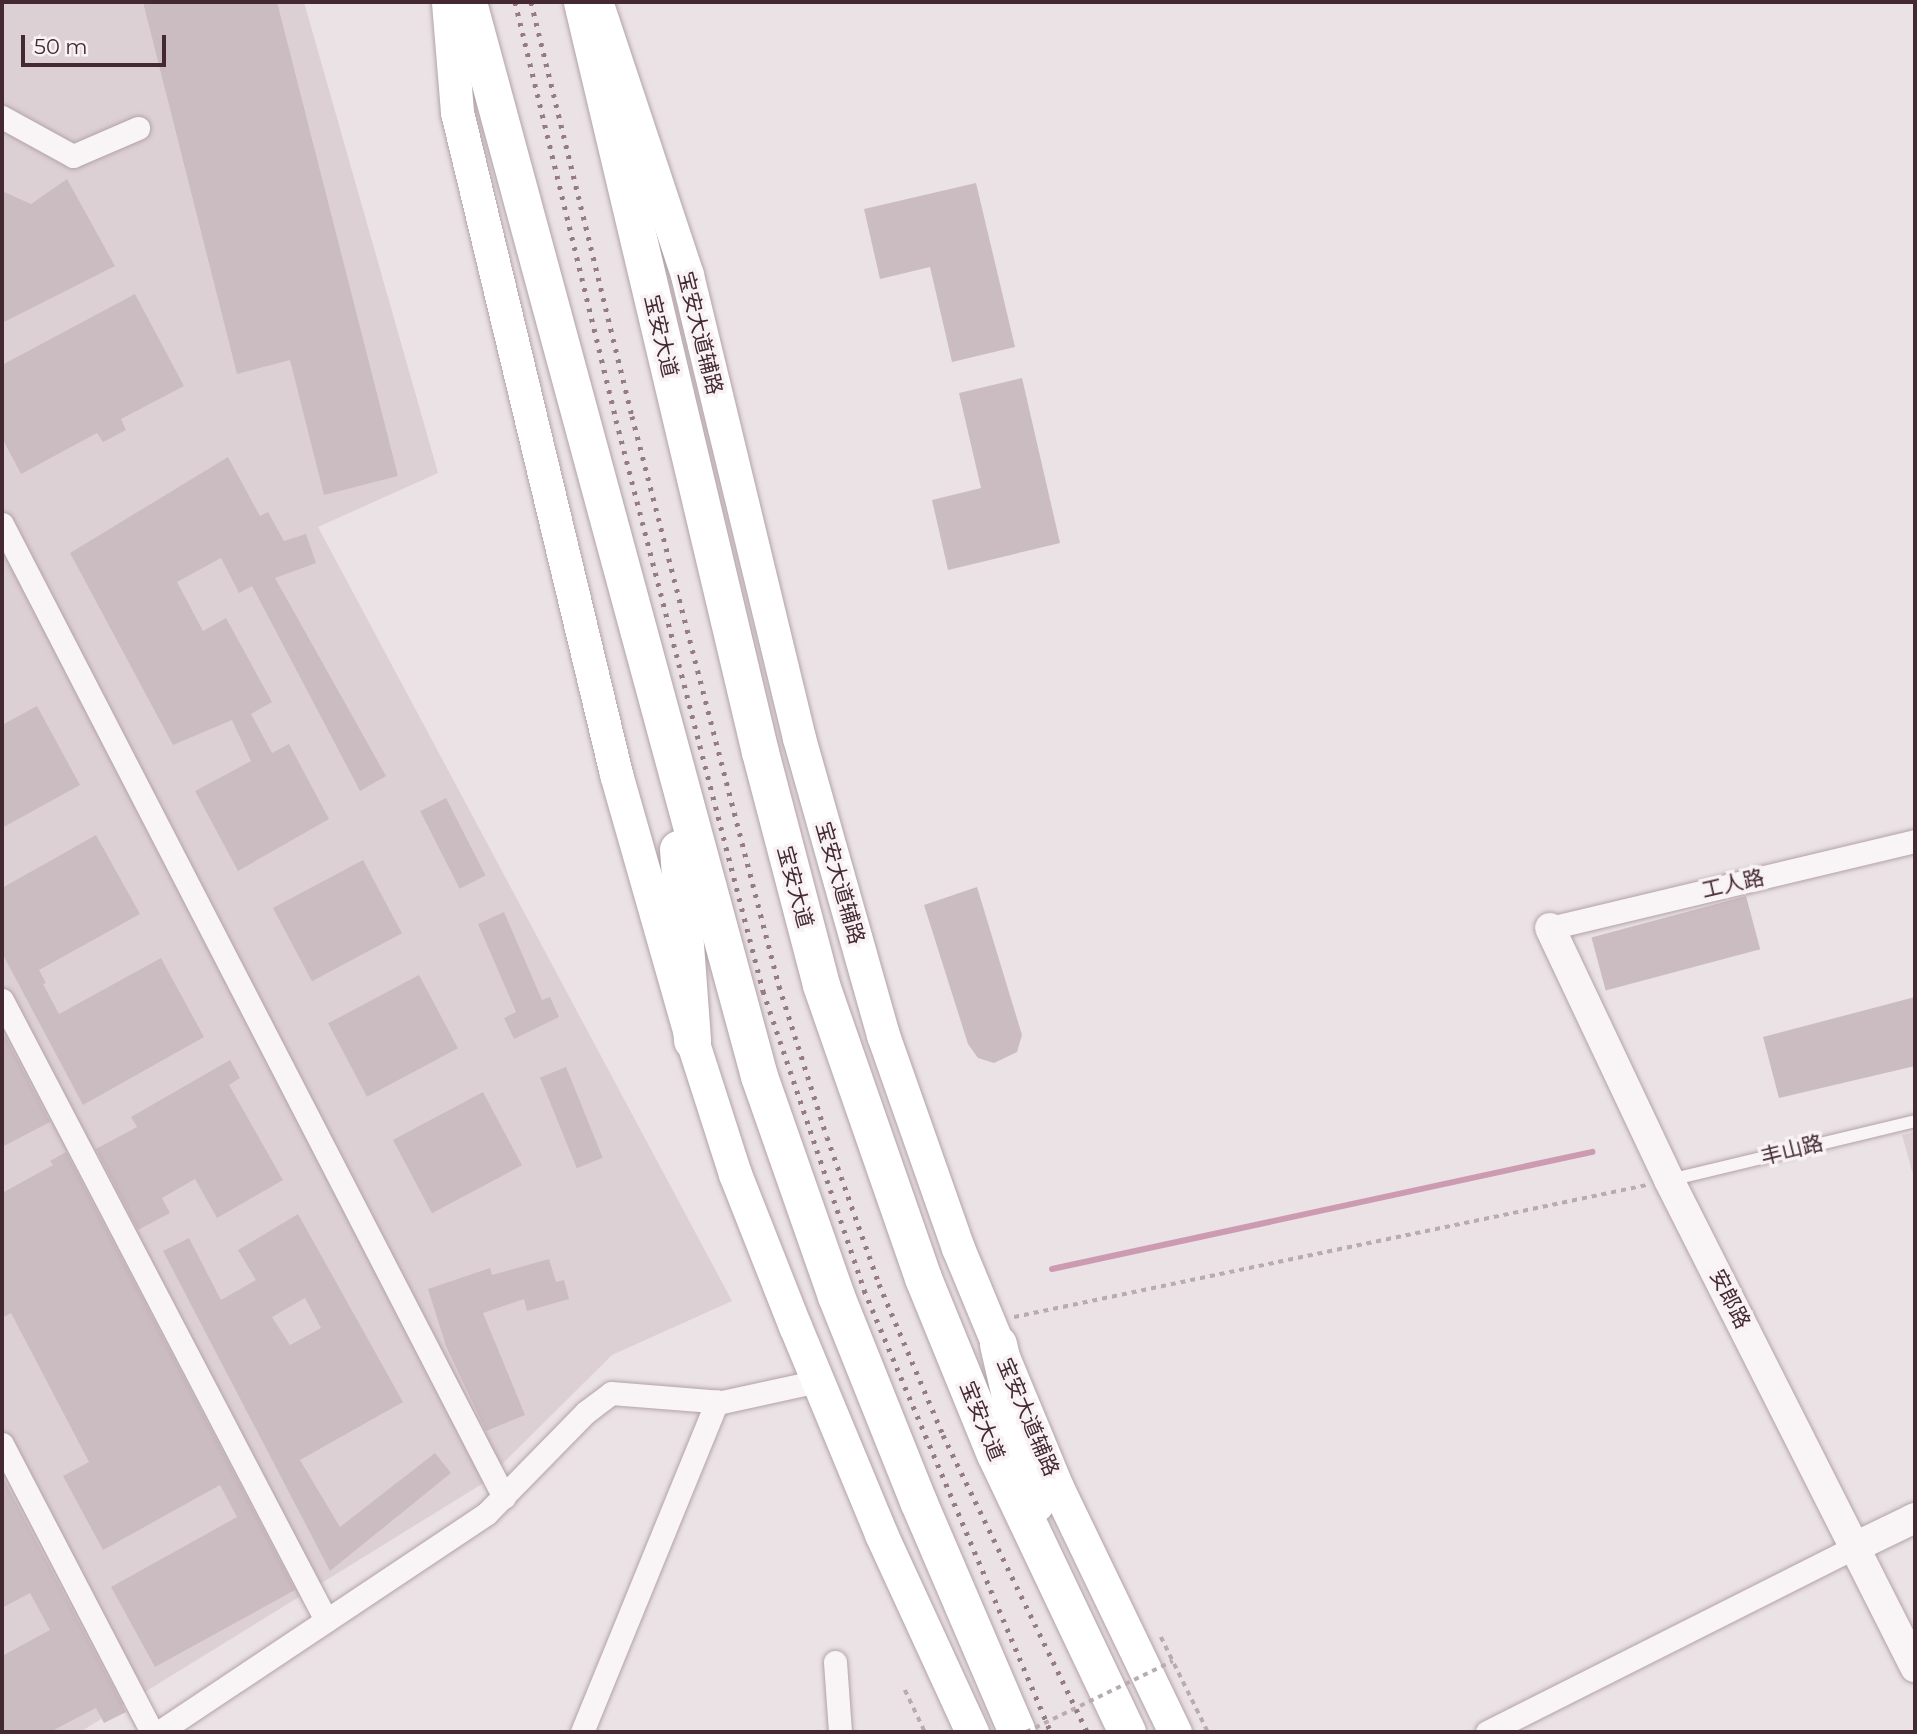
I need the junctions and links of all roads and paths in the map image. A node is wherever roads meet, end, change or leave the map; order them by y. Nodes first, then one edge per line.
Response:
1 (448, 2) edge
2 (468, 2) edge
3 (582, 2) edge
4 (596, 2) edge
5 (2, 117) edge
6 (138, 128) dead end
7 (2, 524) edge
8 (673, 772) junction
9 (1915, 841) edge
10 (1550, 928) joint
11 (2, 1000) edge
12 (692, 1040) junction
13 (1915, 1121) edge
14 (1669, 1180) junction
15 (1000, 1332) junction
16 (818, 1381) junction
17 (717, 1402) junction
18 (2, 1444) edge
19 (504, 1497) junction
20 (1915, 1518) edge
21 (1855, 1547) junction
22 (1052, 1577) junction
23 (326, 1620) junction
24 (835, 1662) dead end
25 (1915, 1667) edge
26 (905, 1690) dead end
27 (152, 1732) edge
28 (159, 1732) edge
29 (582, 1732) edge
30 (840, 1732) edge
31 (925, 1732) edge
32 (972, 1732) edge
33 (1017, 1732) edge
34 (1026, 1732) edge
35 (1127, 1732) edge
36 (1175, 1732) edge
37 (1208, 1732) edge
38 (1488, 1732) edge

1 - 12 main road
2 - 8 main road
3 - 22 main road, 宝安大道
4 - 15 main road, 宝安大道辅路
5 - 6 street
7 - 19 street
8 - 12 main road
8 - 33 main road
9 - 10 street, 工人路
10 - 14 street, 安郎路
11 - 23 street
12 - 16 main road
13 - 14 lane, 丰山路
14 - 15 path
14 - 21 street, 安郎路
15 - 22 main road
15 - 36 main road, 宝安大道辅路
16 - 17 street
16 - 32 main road
17 - 19 street
17 - 29 street
18 - 27 street
19 - 23 street
20 - 21 street
21 - 25 street, 安郎路
21 - 38 street
22 - 35 main road, 宝安大道
23 - 28 street
24 - 30 street
26 - 31 path
34 - 37 path, bridge

